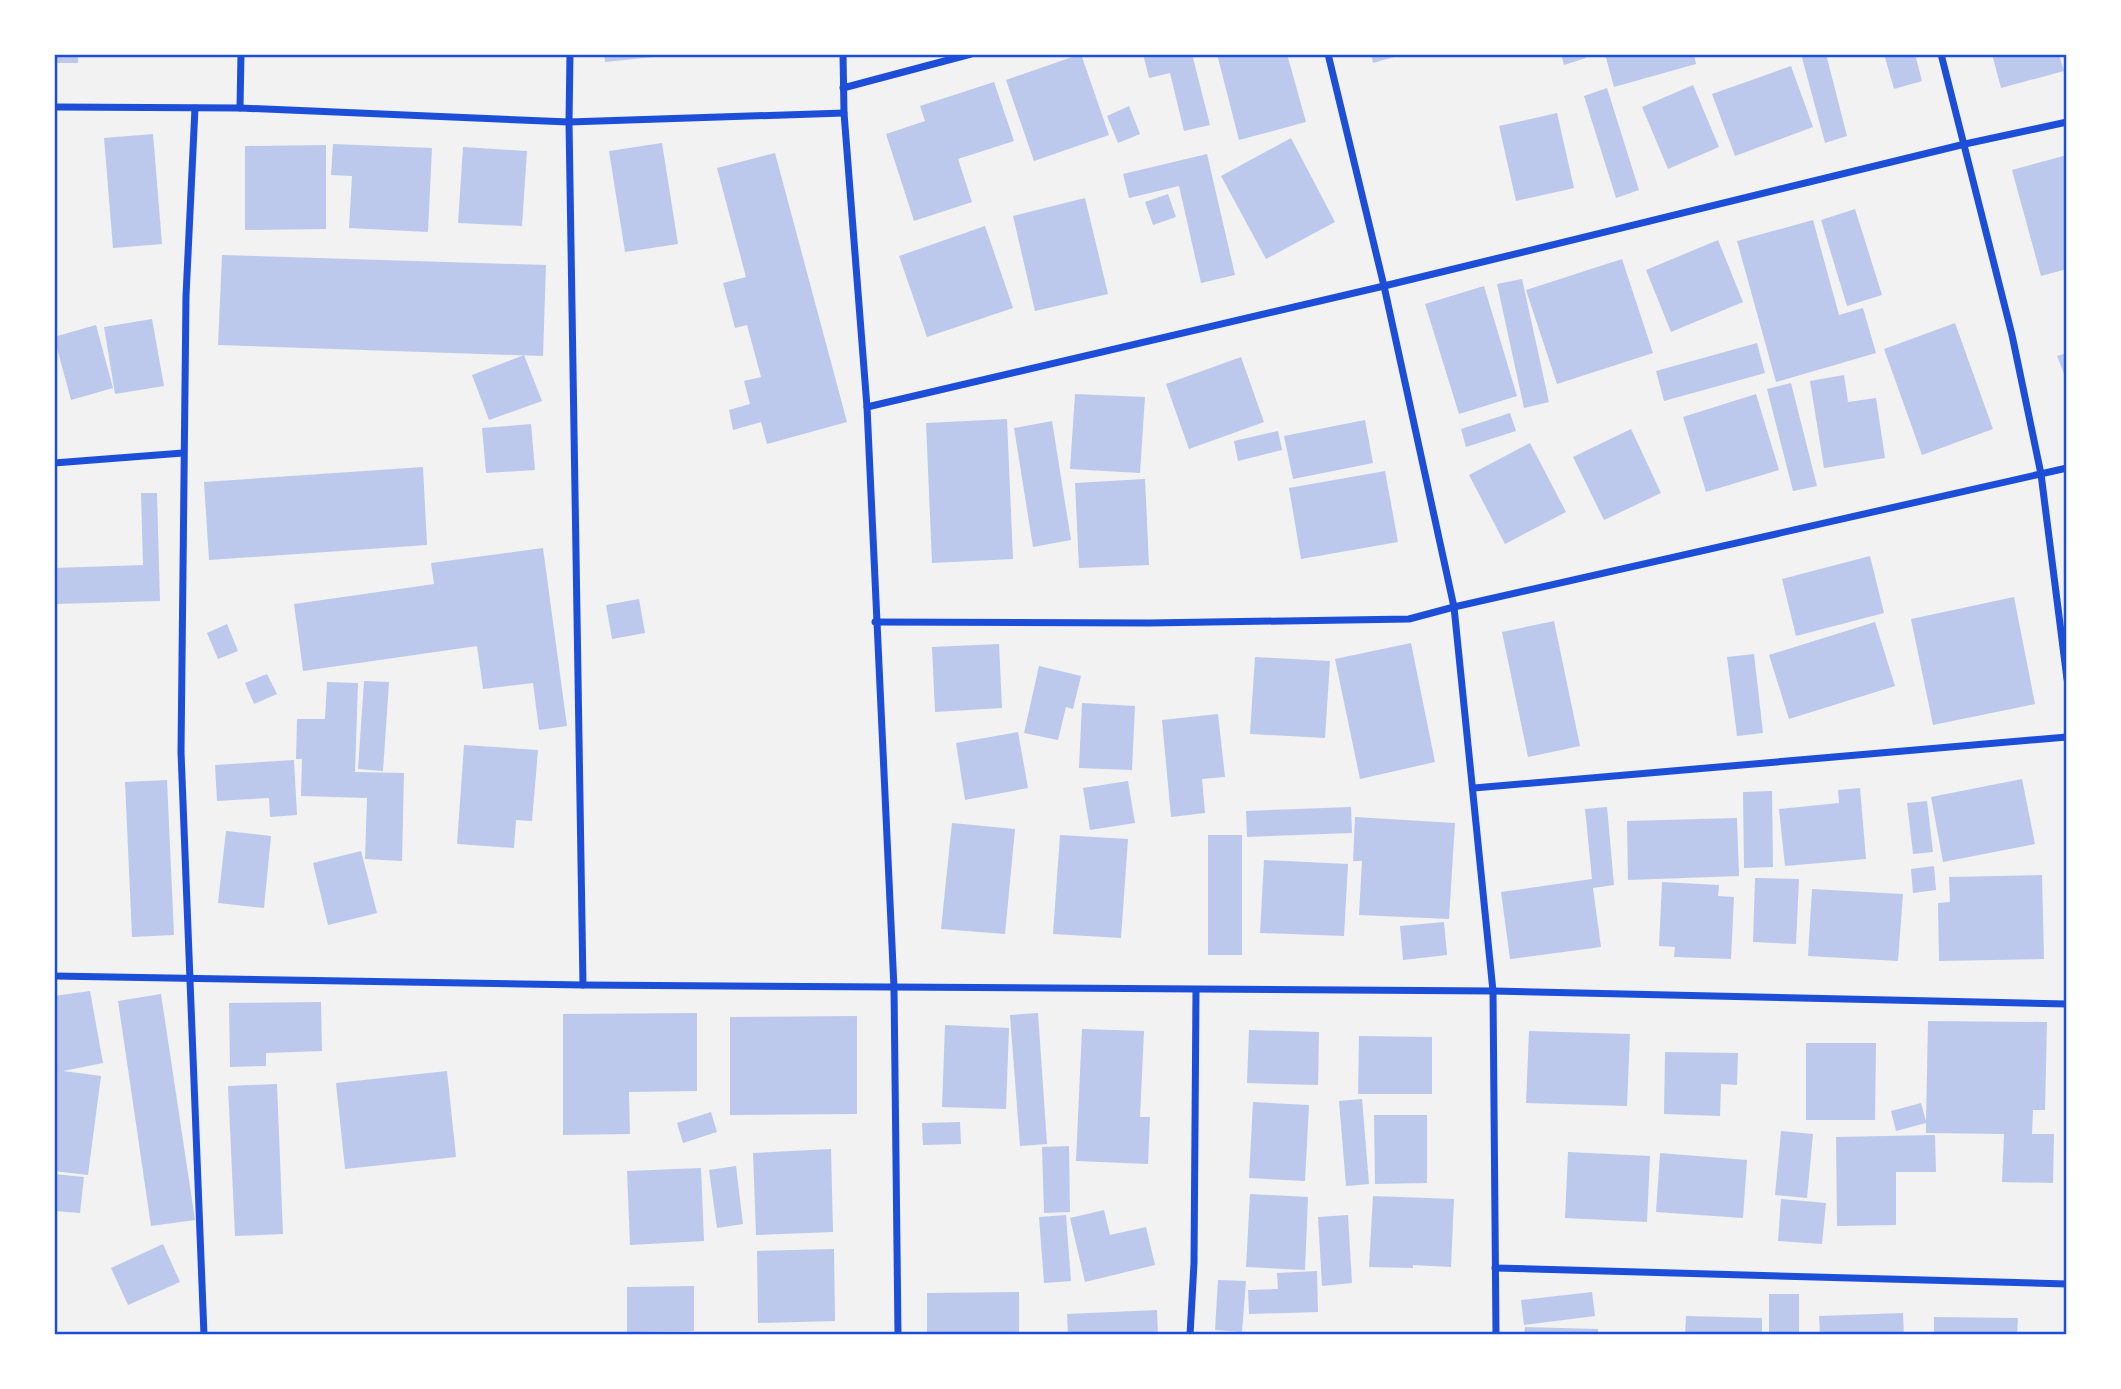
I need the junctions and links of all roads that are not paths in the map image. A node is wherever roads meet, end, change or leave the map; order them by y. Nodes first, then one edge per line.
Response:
1 (242, 54) edge
2 (570, 54) edge
3 (843, 54) edge
4 (971, 54) edge
5 (1328, 54) edge
6 (1941, 54) edge
7 (843, 88) junction
8 (54, 107) edge
9 (195, 108) junction
10 (240, 108) junction
11 (844, 113) junction
12 (569, 122) junction
13 (2067, 122) edge
14 (1965, 144) junction
15 (1384, 286) junction
16 (867, 407) junction
17 (183, 453) junction
18 (54, 463) edge
19 (2067, 468) edge
20 (2041, 474) junction
21 (1454, 607) junction
22 (875, 622) junction
23 (2067, 678) edge
24 (2067, 737) edge
25 (1474, 788) junction
26 (54, 976) edge
27 (189, 979) junction
28 (583, 985) junction
29 (894, 988) junction
30 (1196, 990) junction
31 (1493, 991) junction
32 (2067, 1004) edge
33 (1495, 1268) junction
34 (2067, 1284) edge
35 (205, 1335) edge
36 (898, 1335) edge
37 (1190, 1335) edge
38 (1496, 1335) edge

1 - 10 street
2 - 12 street
3 - 7 street
4 - 7 street
5 - 15 street
6 - 14 street
7 - 11 street
8 - 9 street
9 - 10 street
9 - 17 street
10 - 12 street
11 - 12 street
11 - 16 street
12 - 28 street
13 - 14 street
14 - 15 street
14 - 20 street
15 - 16 street
15 - 21 street
16 - 22 street
17 - 18 street
17 - 27 street
19 - 20 street
20 - 21 street
20 - 23 street
21 - 22 street
21 - 25 street
22 - 29 street
24 - 25 street
25 - 31 street
26 - 27 street
27 - 28 street
27 - 35 street
28 - 29 street
29 - 30 street
29 - 36 street
30 - 31 street
30 - 37 street
31 - 32 street
31 - 33 street
33 - 34 street
33 - 38 street

